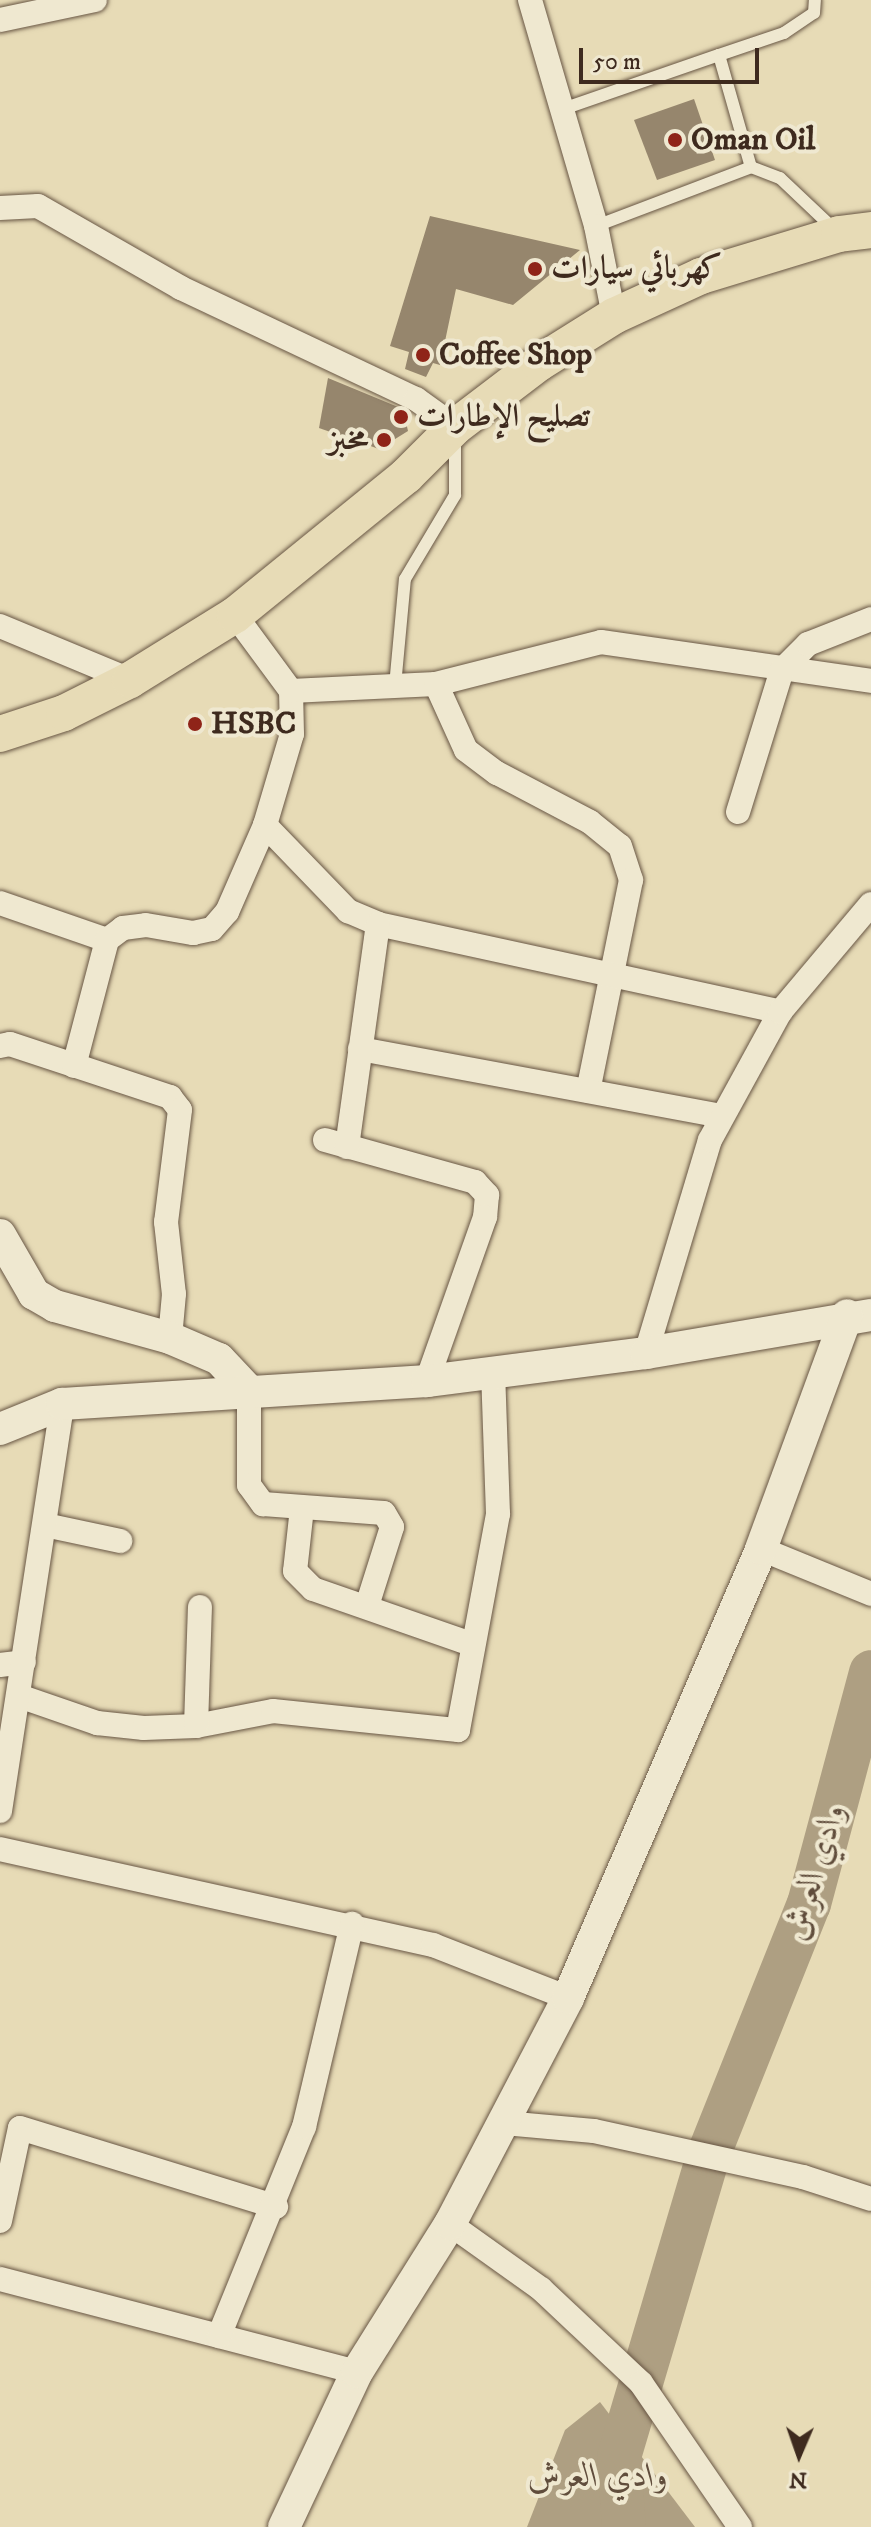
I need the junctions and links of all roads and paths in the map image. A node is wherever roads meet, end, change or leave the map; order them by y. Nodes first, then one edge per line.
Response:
1 (95, 0) edge
2 (530, 0) edge
3 (815, 0) edge
4 (0, 20) edge
5 (719, 55) junction
6 (559, 110) junction
7 (751, 167) junction
8 (0, 208) edge
9 (596, 226) junction
10 (855, 232) edge
11 (614, 316) junction
12 (455, 427) junction
13 (235, 615) junction
14 (871, 619) edge
15 (0, 626) edge
16 (782, 670) junction
17 (130, 680) junction
18 (871, 681) edge
19 (436, 684) junction
20 (395, 686) junction
21 (291, 691) junction
22 (0, 734) edge
23 (738, 812) dead end
24 (265, 825) junction
25 (0, 903) edge
26 (871, 904) edge
27 (378, 924) junction
28 (107, 940) junction
29 (615, 975) junction
30 (780, 1012) junction
31 (0, 1046) edge
32 (360, 1049) junction
33 (74, 1066) junction
34 (588, 1091) junction
35 (722, 1116) junction
36 (0, 1235) edge
37 (859, 1315) edge
38 (170, 1338) junction
39 (646, 1353) junction
40 (493, 1372) junction
41 (427, 1381) junction
42 (249, 1391) junction
43 (62, 1404) junction
44 (0, 1429) edge
45 (302, 1508) junction
46 (45, 1525) junction
47 (120, 1541) dead end
48 (761, 1549) junction
49 (871, 1594) edge
50 (367, 1606) junction
51 (200, 1607) dead end
52 (471, 1644) junction
53 (24, 1662) junction
54 (0, 1665) edge
55 (19, 1696) junction
56 (196, 1726) junction
57 (0, 1811) edge
58 (0, 1849) edge
59 (352, 1924) junction
60 (568, 1998) junction
61 (504, 2123) junction
62 (10, 2126) edge
63 (871, 2199) edge
64 (276, 2207) junction
65 (0, 2221) edge
66 (450, 2224) junction
67 (0, 2279) edge
68 (219, 2336) junction
69 (357, 2372) junction
70 (284, 2527) edge
71 (740, 2527) edge

1 - 4 street
2 - 6 street
3 - 5 lane
5 - 6 lane
5 - 7 lane
6 - 9 street
7 - 9 lane
7 - 10 lane
8 - 12 street
9 - 11 street
10 - 11 main road
11 - 12 main road
12 - 13 main road
12 - 20 lane
13 - 17 main road
13 - 21 street
14 - 16 street
15 - 17 street
16 - 18 street
16 - 19 street
16 - 23 street
17 - 22 main road
19 - 20 street
19 - 29 street
20 - 21 street
21 - 24 street
24 - 27 street
24 - 28 street
25 - 28 street
26 - 30 street
27 - 29 street
27 - 32 street
28 - 33 street
29 - 30 street
29 - 34 street
30 - 35 street
31 - 33 street
32 - 34 street
32 - 41 street
33 - 38 street
34 - 35 street
35 - 39 street
36 - 38 main road
37 - 39 main road
37 - 48 main road
38 - 42 main road
39 - 40 main road
40 - 41 main road
40 - 52 street
41 - 42 main road
42 - 43 main road
42 - 45 street
43 - 44 main road
43 - 46 street
45 - 50 street
45 - 50 street
46 - 47 street
46 - 53 street
48 - 49 street
48 - 60 main road
50 - 52 street
51 - 56 street
52 - 56 street
53 - 54 street
53 - 55 street
55 - 56 street
55 - 57 street
58 - 59 street
59 - 60 street
59 - 64 street
60 - 61 main road
61 - 63 street
61 - 66 main road
62 - 64 street
62 - 65 street
64 - 68 street
66 - 69 main road
66 - 71 street
67 - 68 street
68 - 69 street
69 - 70 main road

